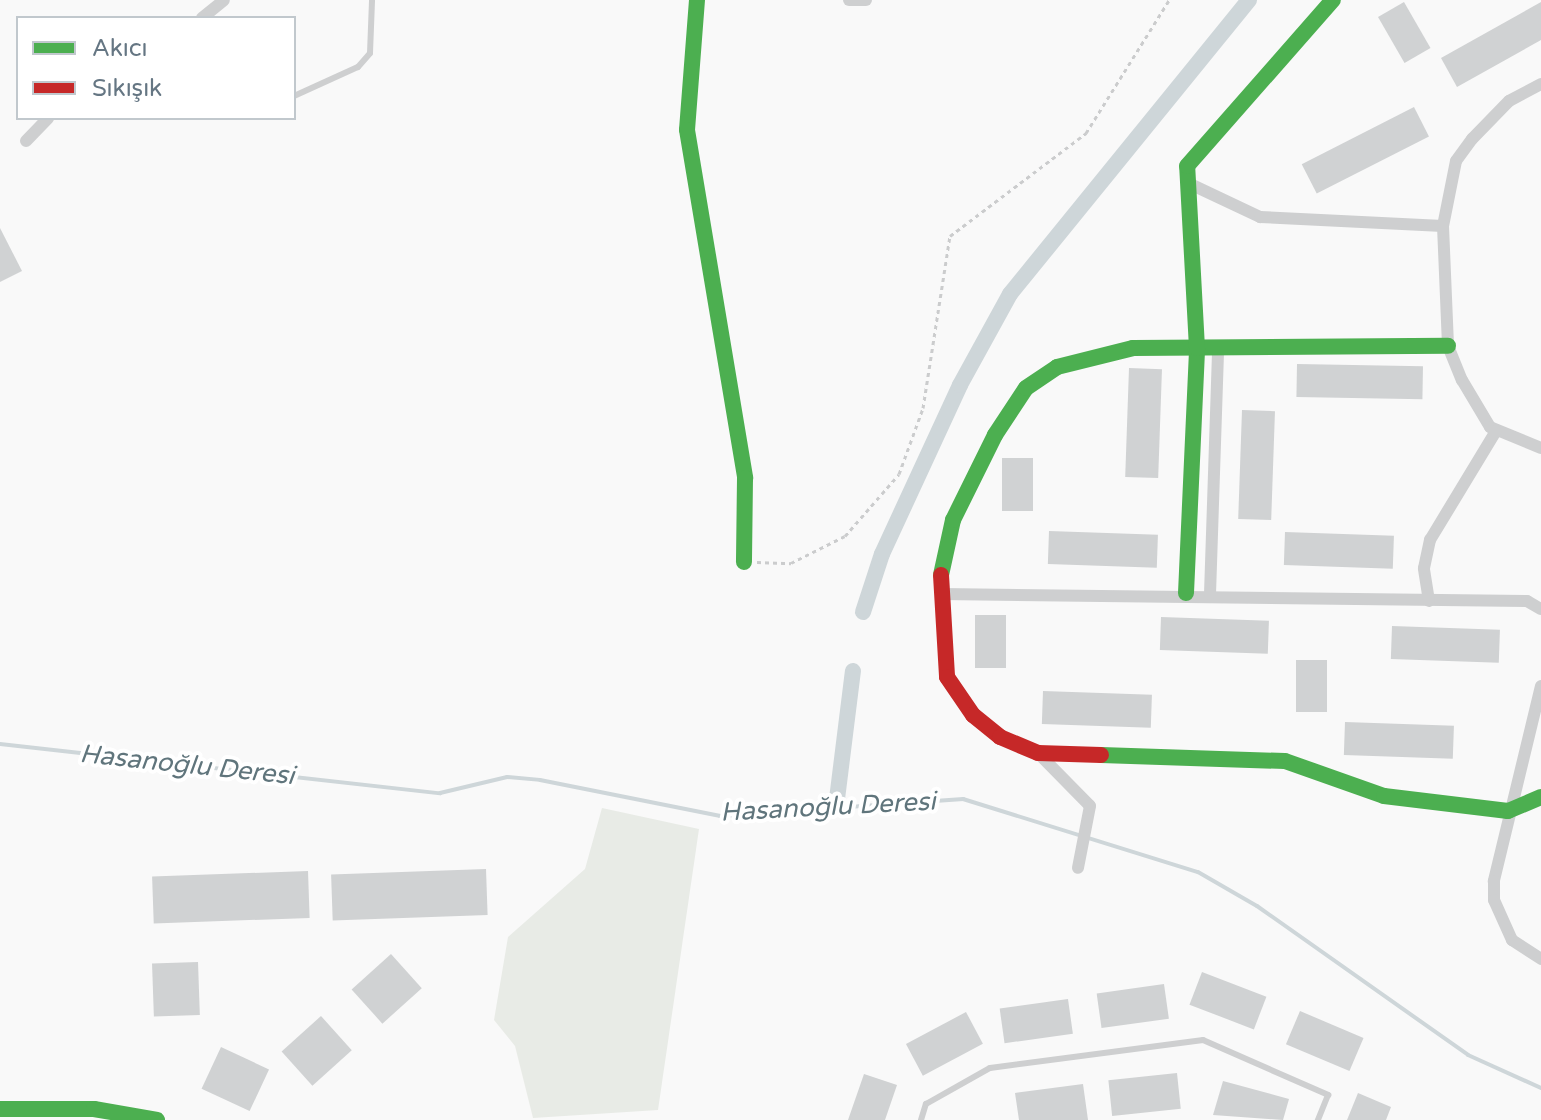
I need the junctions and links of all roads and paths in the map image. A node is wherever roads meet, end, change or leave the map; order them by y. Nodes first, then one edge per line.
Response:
1 (224, 0) edge
2 (372, 0) edge
3 (697, 0) edge
4 (849, 0) edge
5 (866, 0) edge
6 (1169, 0) edge
7 (1333, 0) edge
8 (204, 16) edge
9 (1541, 84) edge
10 (296, 95) edge
11 (46, 120) edge
12 (26, 141) dead end
13 (1188, 183) junction
14 (1443, 226) junction
15 (1448, 346) junction
16 (1197, 348) junction
17 (1218, 348) junction
18 (1496, 431) junction
19 (1541, 448) edge
20 (744, 562) joint
21 (1186, 593) junction
22 (941, 594) junction
23 (1210, 594) junction
24 (1429, 601) junction
25 (1541, 609) edge
26 (1541, 686) edge
27 (1038, 753) junction
28 (1541, 797) edge
29 (1508, 811) junction
30 (1078, 868) dead end
31 (1541, 959) edge
32 (0, 1109) edge
33 (157, 1120) edge
34 (921, 1120) edge
35 (1318, 1120) edge

1 - 8 street
2 - 10 lane
3 - 20 street
4 - 5 street
6 - 20 path
7 - 13 street
9 - 14 street
11 - 12 street
13 - 14 street
13 - 16 street
14 - 15 street
15 - 17 street
15 - 18 street
16 - 17 street
16 - 21 street
16 - 22 street
17 - 23 street
18 - 19 street
18 - 24 street
21 - 22 street
21 - 23 street
22 - 27 street
23 - 24 street
24 - 25 street
26 - 29 street
27 - 29 street
27 - 30 street
28 - 29 street
29 - 31 street
32 - 33 street
34 - 35 lane

